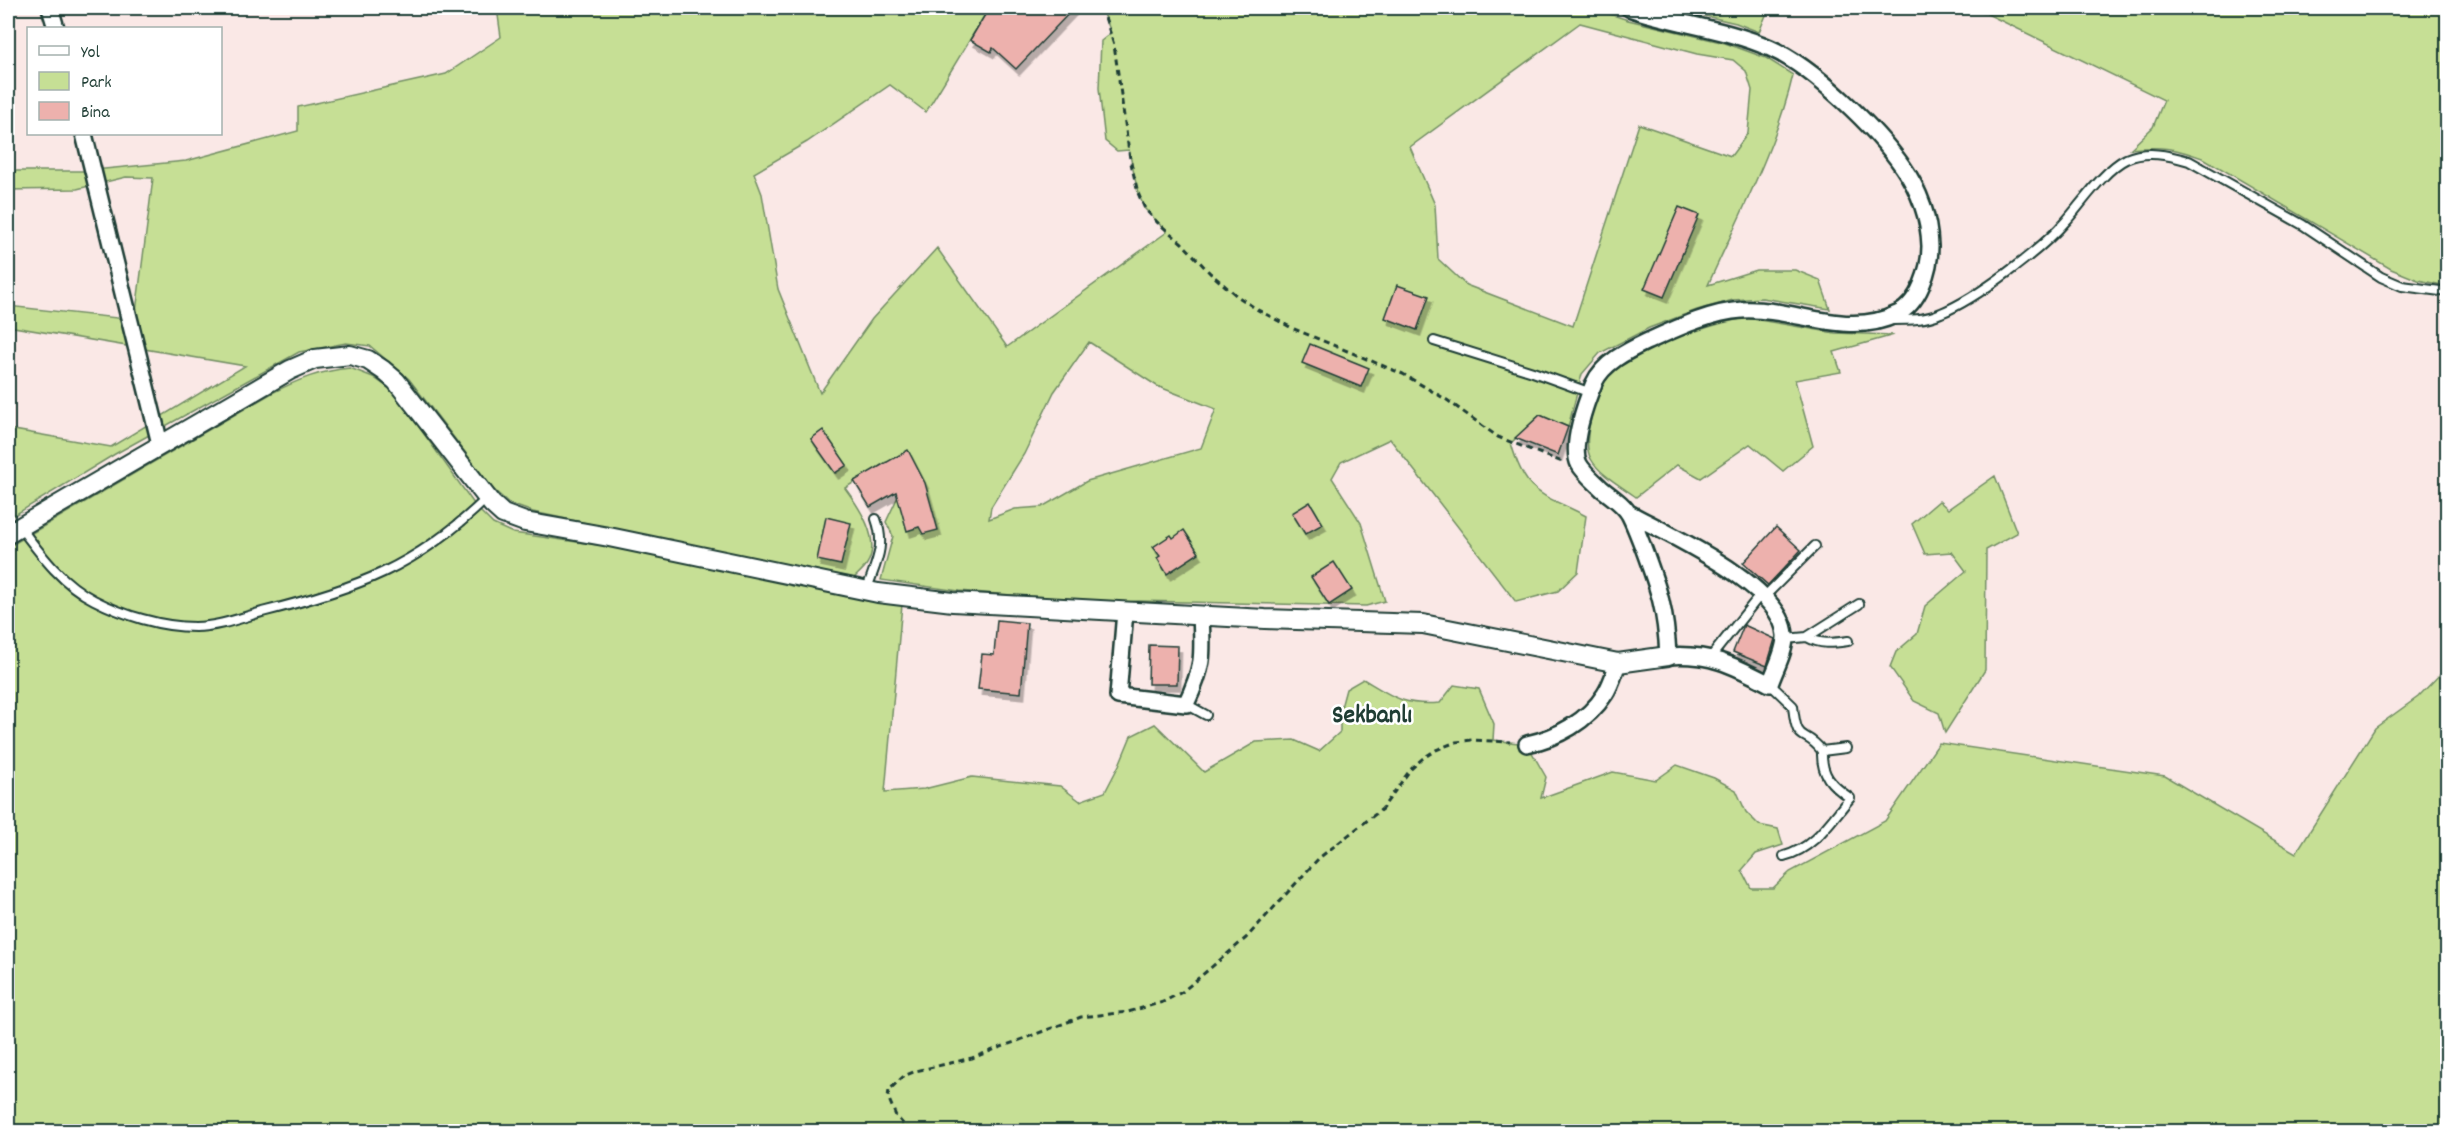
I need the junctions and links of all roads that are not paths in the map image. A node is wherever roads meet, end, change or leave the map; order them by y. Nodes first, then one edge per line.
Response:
1 (50, 8) edge
2 (1629, 8) edge
3 (56, 27) edge
4 (84, 135) edge
5 (2448, 292) edge
6 (1884, 320) junction
7 (1434, 341) dead end
8 (1591, 393) junction
9 (160, 444) junction
10 (487, 498) junction
11 (1629, 513) junction
12 (876, 519) dead end
13 (13, 530) edge
14 (1815, 546) dead end
15 (866, 591) junction
16 (1763, 596) junction
17 (1859, 604) dead end
18 (1125, 611) junction
19 (1201, 615) junction
20 (1807, 637) junction
21 (1785, 639) junction
22 (1848, 641) dead end
23 (1668, 656) junction
24 (1710, 658) junction
25 (1618, 663) junction
26 (1770, 684) junction
27 (1186, 704) junction
28 (1206, 715) dead end
29 (1527, 744) road end
30 (1846, 748) dead end
31 (1822, 751) junction
32 (1784, 855) dead end

1 - 3 street
2 - 6 street
4 - 9 street
5 - 6 lane
6 - 8 street
7 - 8 lane
8 - 11 street
9 - 10 street
9 - 13 street
10 - 13 lane
10 - 15 street
11 - 16 street
11 - 23 street
12 - 15 lane
14 - 16 lane
15 - 18 street
16 - 21 street
16 - 24 lane
17 - 20 lane
18 - 19 street
18 - 27 street
19 - 25 street
19 - 27 street
20 - 21 lane
20 - 22 lane
21 - 26 street
23 - 24 street
23 - 25 street
24 - 26 street
25 - 29 street
26 - 31 lane
27 - 28 lane
30 - 31 lane
31 - 32 lane

